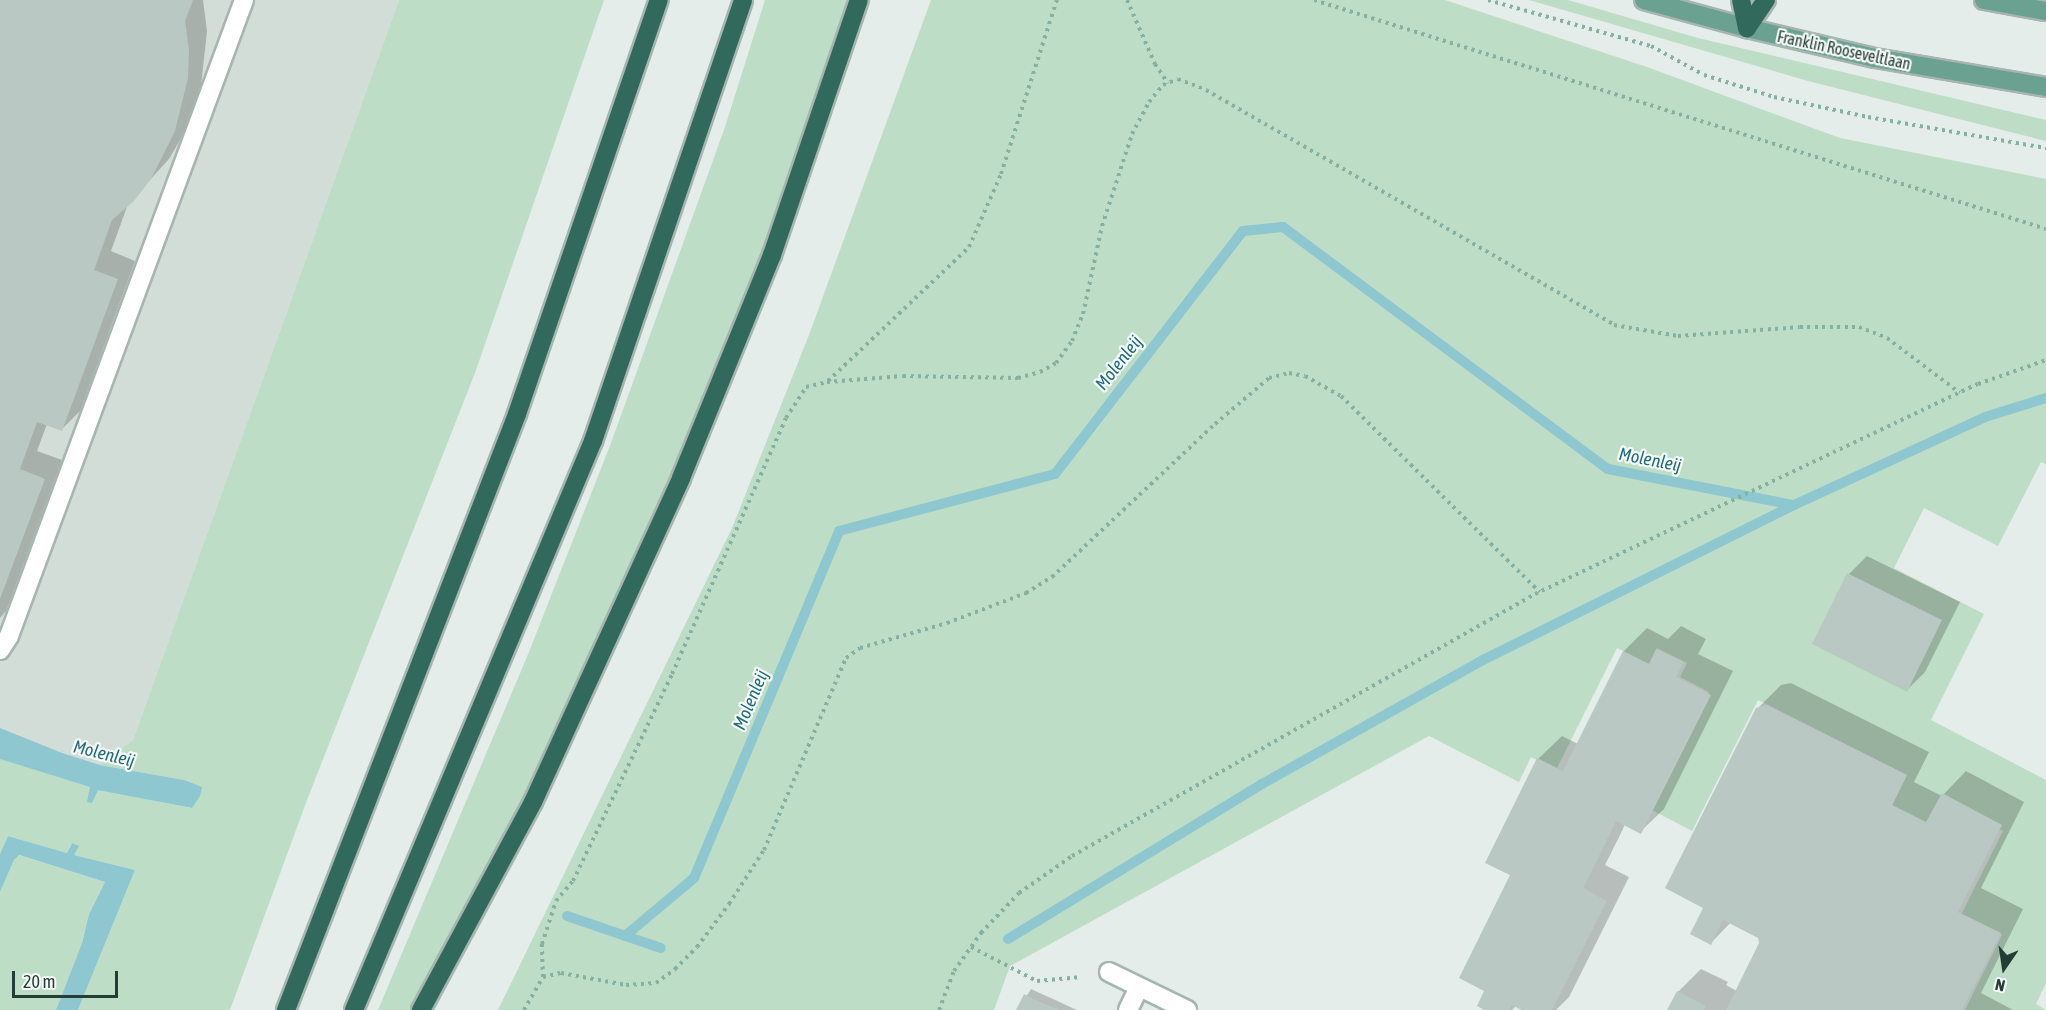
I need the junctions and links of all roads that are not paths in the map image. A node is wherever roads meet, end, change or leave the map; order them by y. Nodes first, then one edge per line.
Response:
1 (244, 0) edge
2 (659, 0) edge
3 (743, 0) edge
4 (859, 0) edge
5 (1644, 0) edge
6 (1742, 0) edge
7 (1766, 0) edge
8 (1984, 0) edge
9 (2046, 11) edge
10 (1747, 28) junction
11 (2046, 87) edge
12 (0, 650) edge
13 (1109, 972) road end
14 (1139, 987) junction
15 (286, 1010) edge
16 (354, 1010) edge
17 (421, 1010) edge
18 (1128, 1010) edge
19 (1187, 1010) edge

1 - 12 street
2 - 15 highway
3 - 16 highway
4 - 17 highway
5 - 10 main road, Franklin Rooseveltlaan
6 - 10 highway
7 - 10 highway
8 - 9 main road
10 - 11 main road, Franklin Rooseveltlaan
13 - 14 street
14 - 18 street
14 - 19 street

